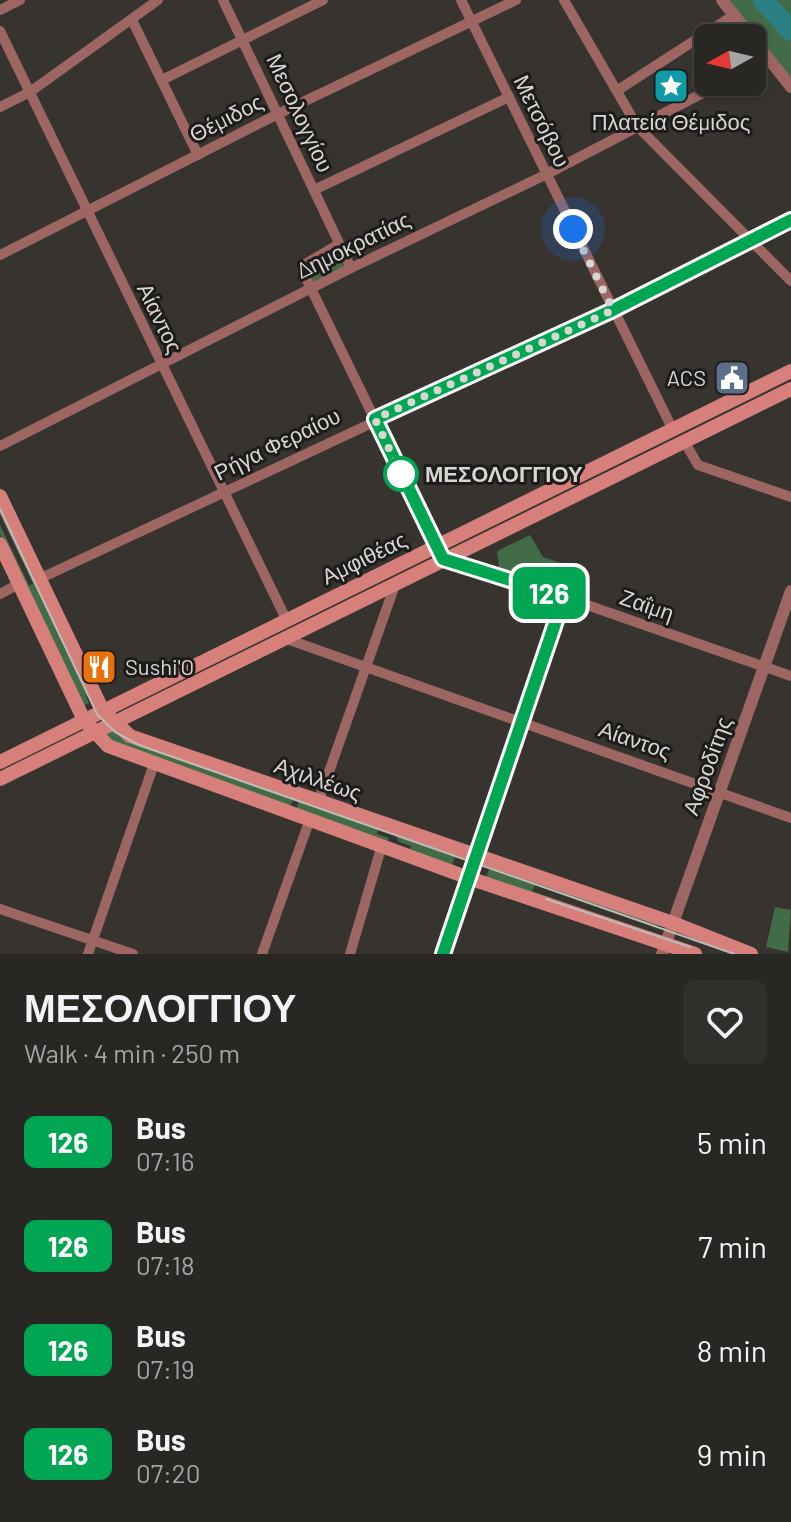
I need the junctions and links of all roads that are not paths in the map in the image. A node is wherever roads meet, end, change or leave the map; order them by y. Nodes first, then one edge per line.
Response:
1 (20, 0) edge
2 (158, 0) edge
3 (223, 0) edge
4 (323, 0) edge
5 (461, 0) edge
6 (516, 0) edge
7 (564, 0) edge
8 (722, 0) edge
9 (0, 10) edge
10 (734, 15) junction
11 (132, 20) junction
12 (472, 23) junction
13 (0, 31) edge
14 (243, 40) junction
15 (769, 59) junction
16 (766, 60) edge
17 (162, 80) junction
18 (791, 87) edge
19 (618, 90) junction
20 (30, 92) junction
21 (696, 96) edge
22 (509, 97) junction
23 (0, 107) edge
24 (278, 114) junction
25 (637, 126) junction
26 (198, 155) junction
27 (545, 175) junction
28 (314, 190) junction
29 (87, 213) junction
30 (791, 220) edge
31 (748, 239) junction
32 (339, 244) junction
33 (0, 255) edge
34 (351, 268) junction
35 (791, 281) edge
36 (311, 287) junction
37 (613, 310) junction
38 (160, 364) junction
39 (791, 371) edge
40 (791, 389) edge
41 (375, 419) junction
42 (673, 430) junction
43 (684, 441) junction
44 (0, 446) edge
45 (223, 493) junction
46 (0, 496) edge
47 (791, 497) edge
48 (0, 544) edge
49 (440, 553) junction
50 (39, 579) junction
51 (396, 582) junction
52 (19, 584) junction
53 (791, 591) edge
54 (0, 594) edge
55 (564, 597) junction
56 (287, 621) junction
57 (283, 638) junction
58 (366, 666) junction
59 (764, 667) junction
60 (791, 676) edge
61 (107, 717) junction
62 (522, 722) junction
63 (88, 726) junction
64 (0, 762) edge
65 (154, 764) junction
66 (0, 779) edge
67 (720, 791) junction
68 (318, 803) junction
69 (791, 818) edge
70 (310, 819) junction
71 (382, 845) junction
72 (477, 858) junction
73 (469, 878) junction
74 (0, 909) edge
75 (673, 923) junction
76 (93, 940) junction
77 (663, 950) edge
78 (88, 954) edge
79 (133, 954) edge
80 (262, 954) edge
81 (350, 954) edge
82 (443, 954) edge
83 (695, 954) edge
84 (751, 954) edge

1 - 9 street
2 - 11 street
3 - 14 street, Μεσολογγίου
4 - 14 street
5 - 12 street, Μετσόβου
6 - 12 street, Θέμιδος
7 - 19 street
8 - 10 street
10 - 15 street
10 - 19 street
11 - 17 street
11 - 20 street
12 - 22 street, Μετσόβου
12 - 24 street, Θέμιδος
13 - 20 street, Αίαντος
14 - 17 street
14 - 24 street, Μεσολογγίου
15 - 16 street
15 - 18 street
17 - 26 street
19 - 25 street
20 - 23 street
20 - 29 street, Αίαντος
21 - 25 street, Δημοκρατίας
22 - 27 street, Μετσόβου
22 - 28 street
24 - 26 street, Θέμιδος
24 - 28 street, Μεσολογγίου
25 - 27 street, Δημοκρατίας
25 - 31 street
26 - 29 street, Θέμιδος
27 - 34 street, Δημοκρατίας
27 - 37 street, Μετσόβου
28 - 32 street, Μεσολογγίου
29 - 33 street, Θέμιδος
29 - 38 street, Αίαντος
30 - 31 street, Ρήγα Φεραίου
31 - 35 street
31 - 37 street, Ρήγα Φεραίου
32 - 34 street, Μεσολογγίου
32 - 36 street
34 - 36 street, Δημοκρατίας
36 - 38 street, Δημοκρατίας
36 - 41 street
37 - 41 street, Ρήγα Φεραίου
37 - 42 street, Μετσόβου
38 - 44 street, Δημοκρατίας
38 - 45 street, Αίαντος
39 - 42 main road, Αμφιθέας
40 - 43 main road, Αμφιθέας
41 - 45 street, Ρήγα Φεραίου
41 - 49 street
42 - 49 main road, Αμφιθέας
43 - 47 street
43 - 49 main road, Αμφιθέας
45 - 50 street, Ρήγα Φεραίου
45 - 56 street, Αίαντος
46 - 50 main road
48 - 52 main road
49 - 51 main road, Αμφιθέας
49 - 55 street, Ζαΐμη
49 - 56 main road, Αμφιθέας
50 - 61 main road
51 - 57 main road, Αμφιθέας
51 - 58 street
52 - 54 street
52 - 63 main road
53 - 59 street, Αφροδίτης
55 - 59 street, Ζαΐμη
55 - 62 street
56 - 61 main road, Αμφιθέας
57 - 58 street, Αίαντος
57 - 61 main road, Αμφιθέας
58 - 62 street, Αίαντος
58 - 68 street
59 - 60 street, Ζαΐμη
59 - 67 street, Αφροδίτης
61 - 63 main road, Αμφιθέας
61 - 68 main road, Αχιλλέως
62 - 67 street, Αίαντος
62 - 72 street
63 - 64 main road, Αμφιθέας
63 - 65 main road, Αχιλλέως
63 - 66 main road, Αμφιθέας
65 - 70 main road, Αχιλλέως
65 - 76 street
67 - 69 street, Αίαντος
67 - 75 street, Αφροδίτης
68 - 72 main road, Αχιλλέως
70 - 71 main road, Αχιλλέως
70 - 80 street
71 - 73 main road, Αχιλλέως
71 - 81 street
72 - 73 street
72 - 75 main road, Αχιλλέως
73 - 77 main road, Αχιλλέως
73 - 82 street
74 - 76 street
75 - 77 street, Αφροδίτης
75 - 84 main road, Αχιλλέως
76 - 78 street
76 - 79 street
77 - 83 main road, Αχιλλέως

